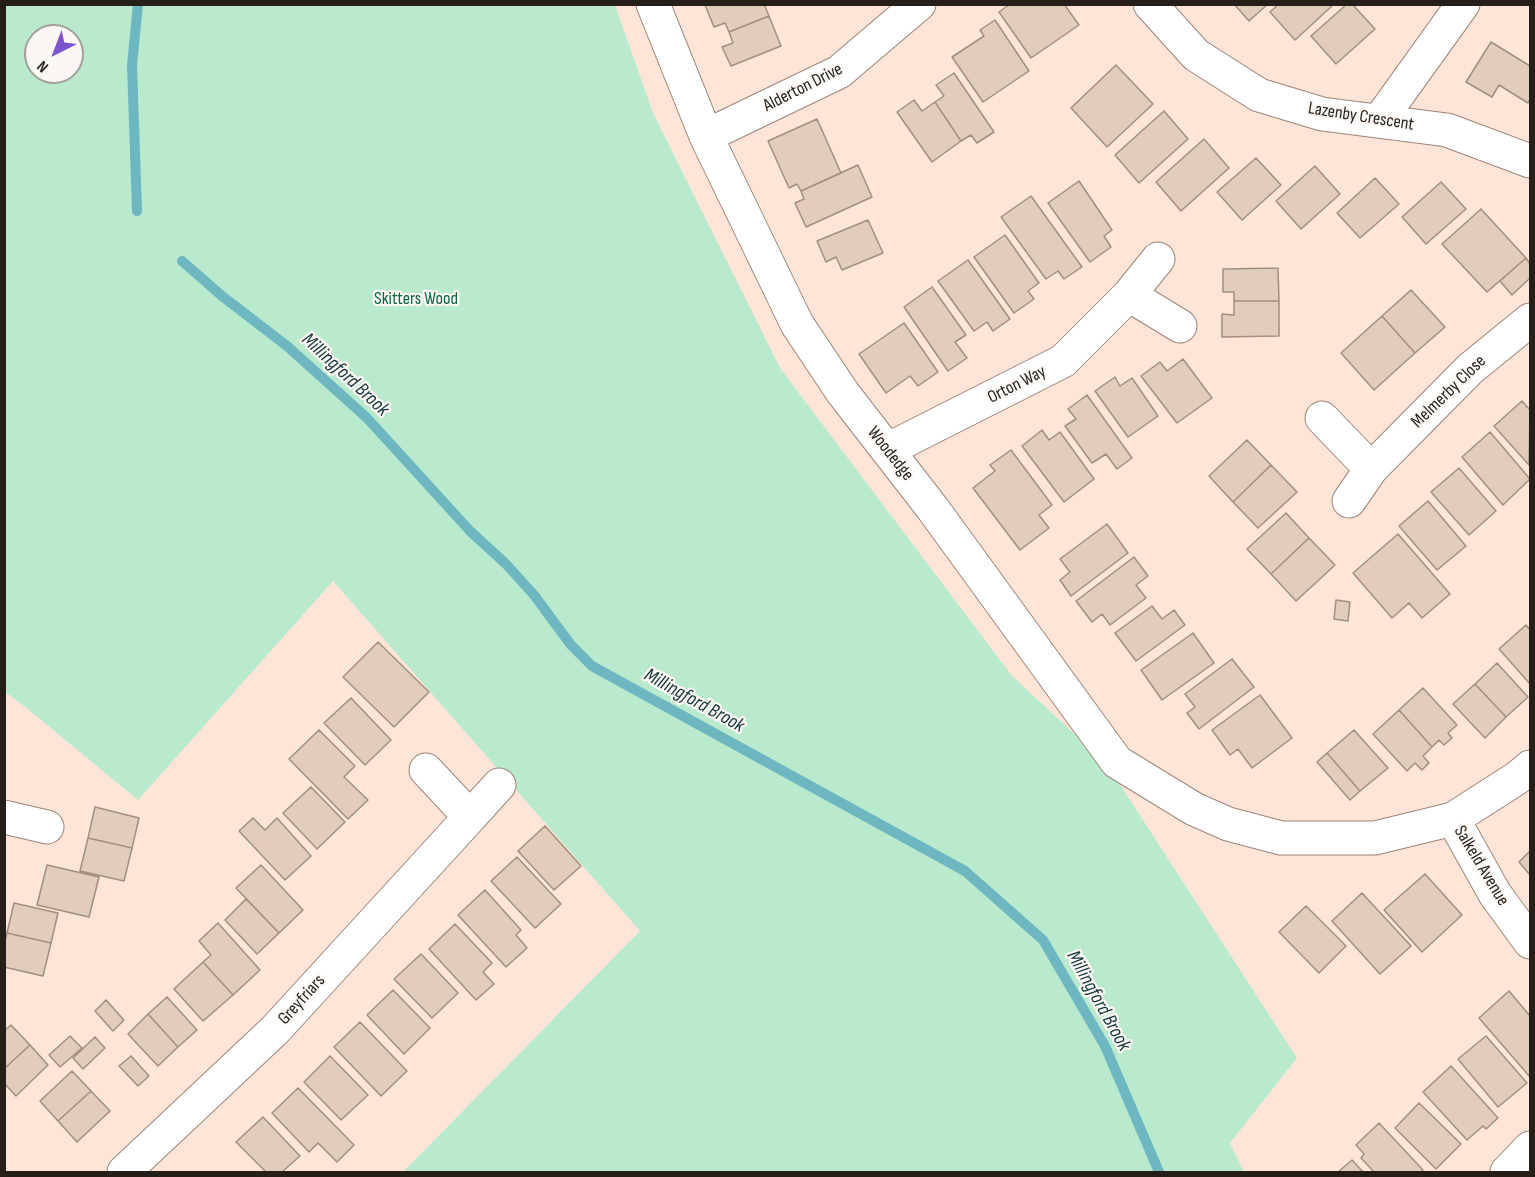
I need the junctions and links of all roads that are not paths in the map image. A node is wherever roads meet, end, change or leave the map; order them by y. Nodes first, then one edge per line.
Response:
1 (653, 4) edge
2 (919, 4) edge
3 (1150, 4) edge
4 (1463, 4) edge
5 (1379, 121) junction
6 (706, 136) junction
7 (1530, 161) edge
8 (1158, 259) dead end
9 (1129, 295) junction
10 (1530, 320) edge
11 (1180, 326) dead end
12 (1322, 418) dead end
13 (887, 450) junction
14 (1371, 469) junction
15 (1349, 501) dead end
16 (1530, 767) edge
17 (426, 770) dead end
18 (499, 785) dead end
19 (4, 817) edge
20 (470, 818) junction
21 (1453, 819) junction
22 (47, 827) dead end
23 (1530, 942) edge
24 (1530, 1148) edge
25 (124, 1173) edge
26 (1507, 1173) edge

1 - 6 street, Woodedge
2 - 6 street, Alderton Drive
3 - 5 street, Lazenby Crescent
4 - 5 street
5 - 7 street, Lazenby Crescent
6 - 13 street, Woodedge
8 - 9 street, Orton Way
9 - 11 street
9 - 13 street, Orton Way
10 - 14 street, Melmerby Close
12 - 14 street
13 - 21 street, Woodedge
14 - 15 street, Melmerby Close
16 - 21 street
17 - 20 street
18 - 20 street, Greyfriars
19 - 22 street
20 - 25 street, Greyfriars
21 - 23 street, Salkeld Avenue
24 - 26 street

